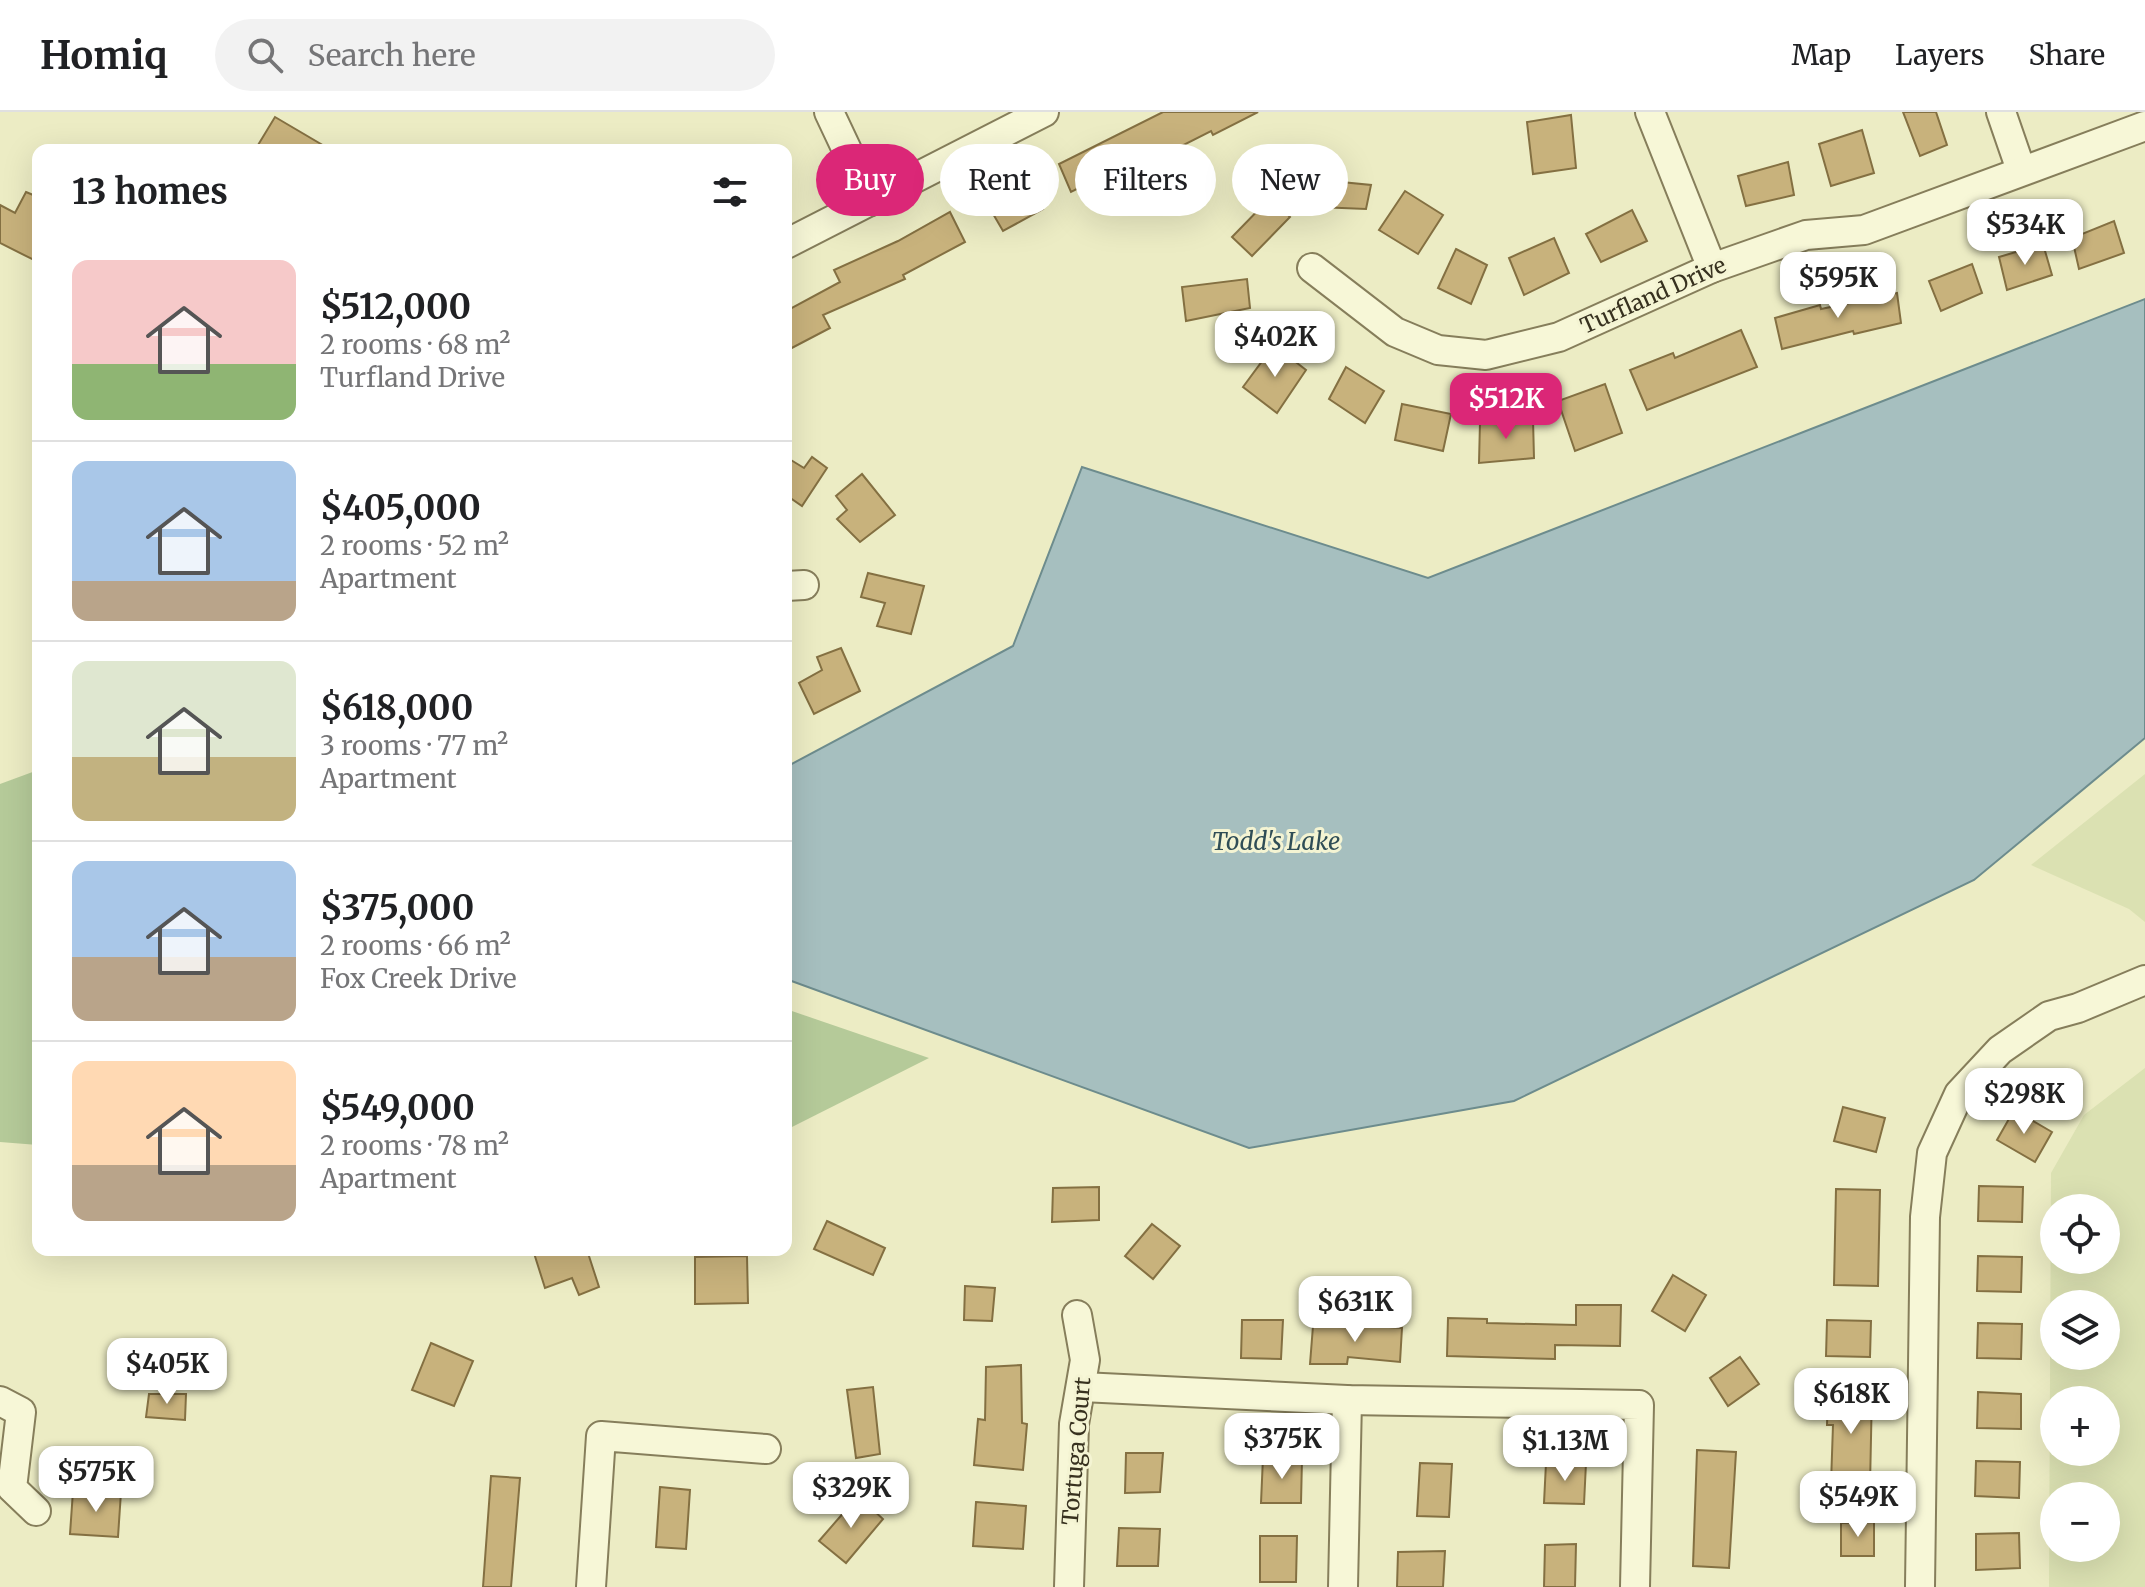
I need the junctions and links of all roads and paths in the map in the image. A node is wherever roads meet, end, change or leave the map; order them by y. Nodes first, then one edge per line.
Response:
1 (829, 112) edge
2 (1044, 112) edge
3 (1650, 112) edge
4 (2001, 112) edge
5 (2145, 126) edge
6 (844, 144) edge
7 (2021, 170) junction
8 (924, 174) edge
9 (841, 216) edge
10 (792, 241) edge
11 (1312, 268) dead end
12 (1712, 268) junction
13 (2145, 980) edge
14 (1077, 1315) dead end
15 (1082, 1387) junction
16 (1347, 1400) junction
17 (0, 1401) edge
18 (766, 1449) dead end
19 (36, 1511) dead end
20 (591, 1587) edge
21 (1069, 1587) edge
22 (1343, 1587) edge
23 (1635, 1587) edge
24 (1920, 1587) edge

1 - 6 street
2 - 8 street
3 - 12 street
4 - 7 street
5 - 7 street, Turfland Drive
7 - 12 street, Turfland Drive
9 - 10 street
11 - 12 street, Turfland Drive
13 - 24 street
14 - 15 street, Tortuga Court
15 - 16 street
15 - 21 street, Tortuga Court
16 - 22 street
16 - 23 street
17 - 19 street
18 - 20 street

